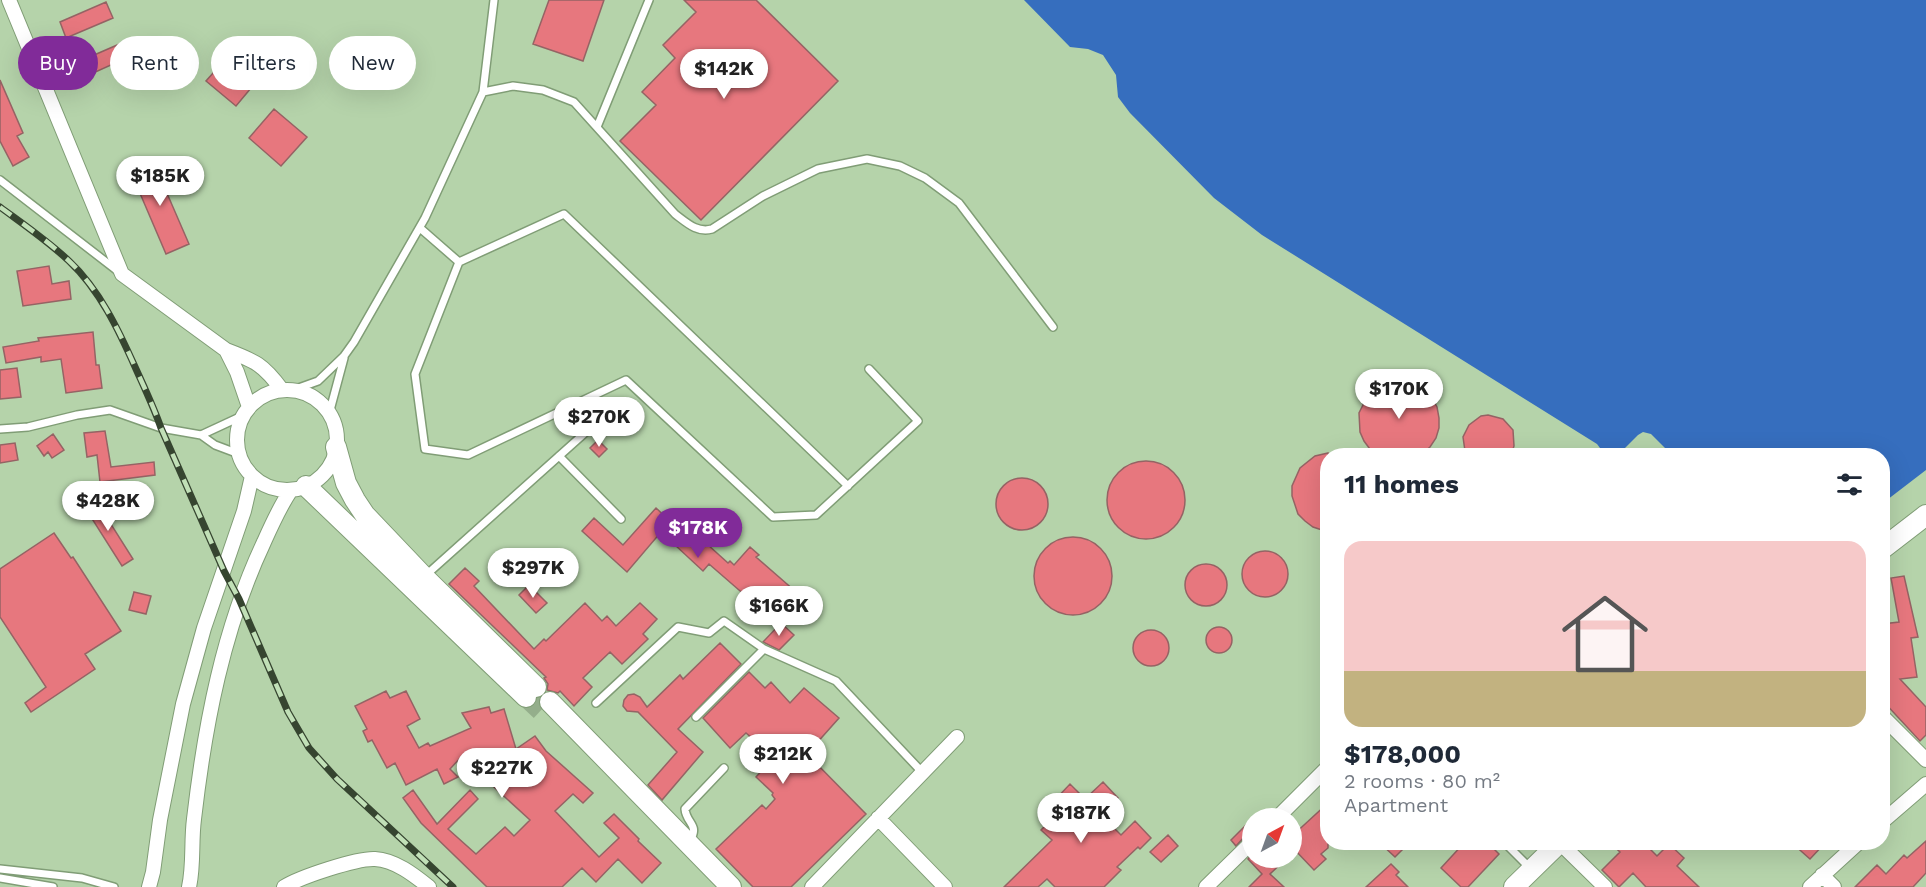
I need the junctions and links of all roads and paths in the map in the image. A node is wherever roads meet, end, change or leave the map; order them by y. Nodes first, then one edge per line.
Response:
1 (9, 0) edge
2 (494, 0) edge
3 (649, 0) edge
4 (483, 92) junction
5 (597, 127) junction
6 (0, 180) edge
7 (420, 228) junction
8 (459, 262) junction
9 (122, 274) junction
10 (1053, 327) dead end
11 (226, 350) junction
12 (344, 356) junction
13 (869, 369) dead end
14 (288, 390) junction
15 (246, 412) junction
16 (329, 414) junction
17 (596, 423) dead end
18 (0, 429) edge
19 (201, 435) junction
20 (336, 447) junction
21 (239, 454) junction
22 (559, 456) junction
23 (252, 476) junction
24 (848, 486) junction
25 (299, 488) junction
26 (1926, 515) edge
27 (621, 519) dead end
28 (1890, 543) edge
29 (424, 578) junction
30 (764, 649) junction
31 (596, 703) dead end
32 (546, 706) tunnel mouth
33 (696, 717) dead end
34 (1890, 724) edge
35 (957, 737) dead end
36 (1926, 760) edge
37 (724, 768) dead end
38 (922, 772) junction
39 (1320, 775) edge
40 (1926, 784) edge
41 (632, 794) junction
42 (1287, 808) edge
43 (1890, 815) edge
44 (878, 818) junction
45 (688, 842) junction
46 (1512, 850) edge
47 (1552, 850) edge
48 (1566, 850) edge
49 (1850, 850) edge
50 (1242, 852) edge
51 (0, 869) edge
52 (1532, 869) junction
53 (1822, 875) junction
54 (0, 878) edge
55 (52, 887) edge
56 (114, 887) edge
57 (149, 887) edge
58 (189, 887) edge
59 (284, 887) edge
60 (429, 887) edge
61 (716, 887) edge
62 (731, 887) edge
63 (812, 887) edge
64 (945, 887) edge
65 (1206, 887) edge
66 (1514, 887) edge
67 (1605, 887) edge
68 (1810, 887) edge
69 (1834, 887) edge

1 - 9 street
2 - 4 lane
3 - 5 lane
4 - 5 lane
4 - 7 lane
5 - 10 lane
6 - 9 lane
7 - 8 lane
7 - 12 lane
8 - 24 lane
8 - 24 lane
9 - 11 street
11 - 14 street
11 - 15 street
12 - 14 lane
12 - 16 lane
13 - 24 lane
14 - 15 street
14 - 16 street
15 - 19 lane
15 - 21 street
16 - 20 street
17 - 22 lane
18 - 19 lane
19 - 21 lane
20 - 25 street
20 - 29 main road
21 - 23 street
22 - 27 lane
22 - 29 lane
23 - 25 street
23 - 57 street
25 - 29 main road
25 - 58 street
26 - 28 main road
30 - 31 lane
30 - 33 lane
30 - 38 lane
32 - 41 main road
34 - 36 street
35 - 38 street
37 - 45 lane
38 - 44 street
39 - 42 street
40 - 43 street
41 - 45 main road
41 - 61 main road
44 - 63 street
44 - 64 street
45 - 62 main road
46 - 52 lane
47 - 52 main road
48 - 67 street
49 - 53 street
50 - 65 street
51 - 56 lane
52 - 66 main road
53 - 68 street
53 - 69 street
54 - 55 lane
59 - 60 street

